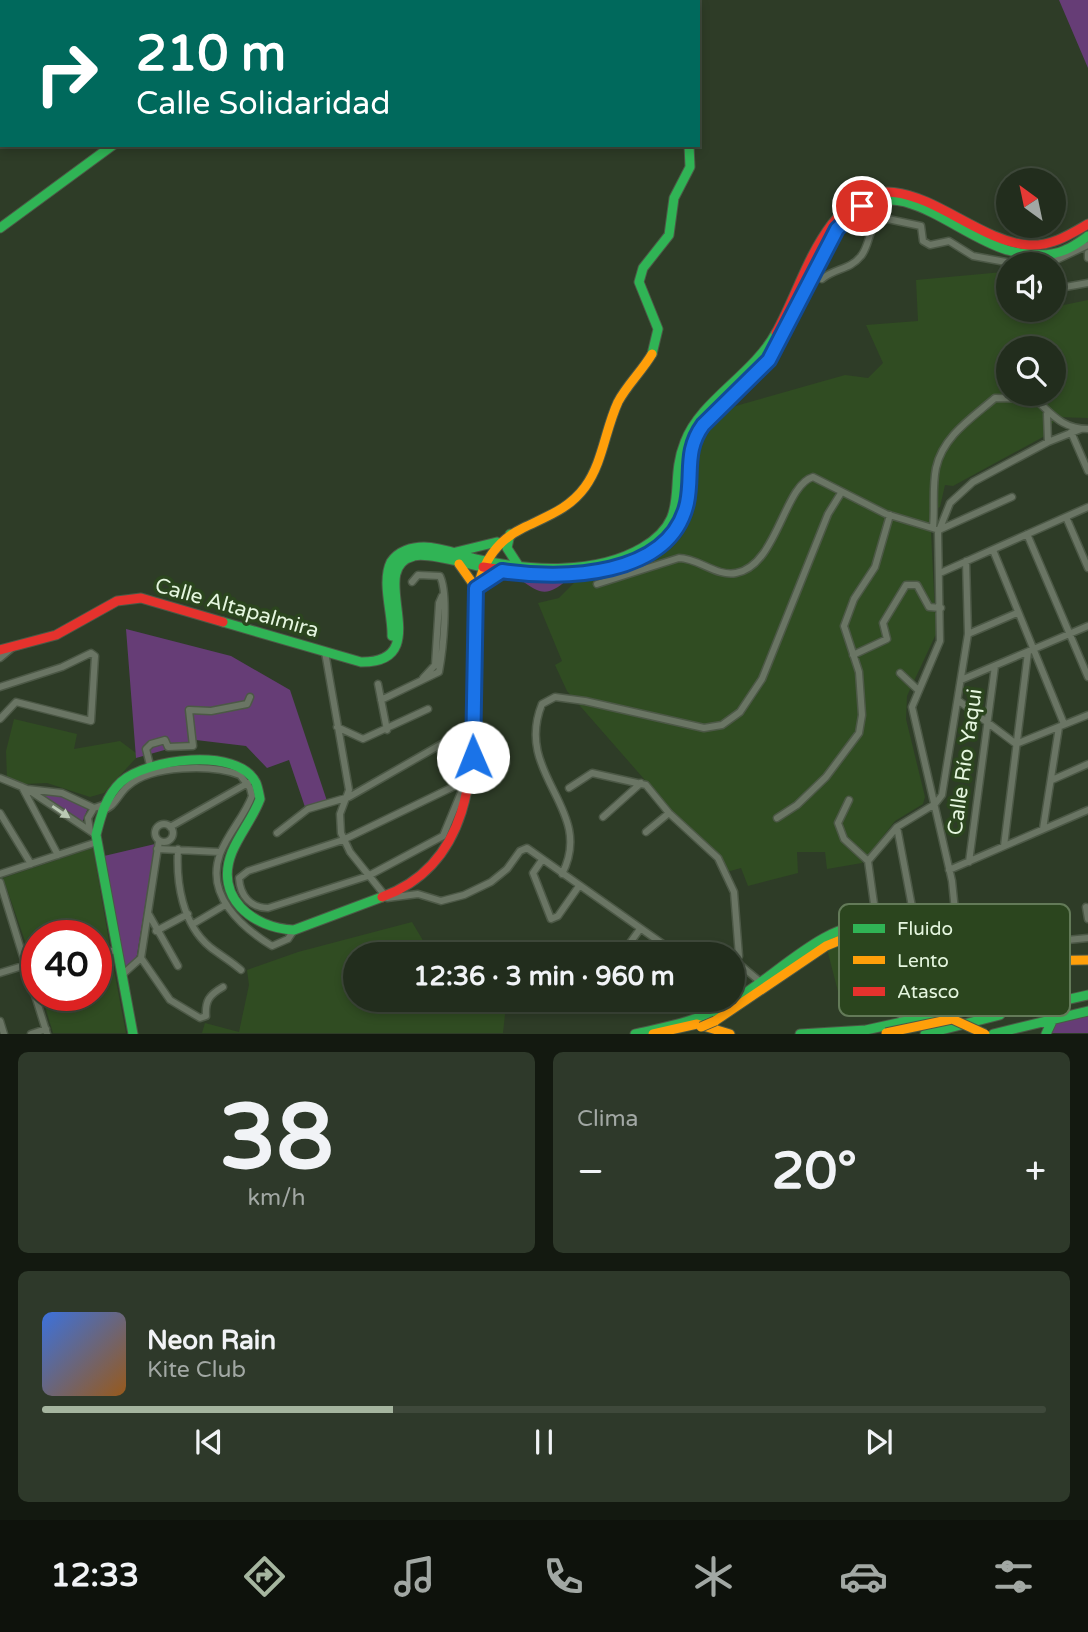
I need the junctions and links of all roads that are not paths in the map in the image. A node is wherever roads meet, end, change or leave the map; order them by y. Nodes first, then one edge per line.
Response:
1 (110, 147) edge
2 (689, 147) edge
3 (1088, 224) edge
4 (0, 228) edge
5 (1088, 236) edge
6 (1088, 245) edge
7 (1009, 252) edge
8 (1010, 252) edge
9 (1029, 252) edge
10 (1063, 252) edge
11 (1088, 253) edge
12 (996, 256) edge
13 (1066, 257) edge
14 (1088, 258) edge
15 (822, 279) dead end
16 (1088, 283) edge
17 (1066, 287) edge
18 (1047, 414) junction
19 (1084, 429) edge
20 (1071, 432) junction
21 (1048, 442) junction
22 (1088, 471) edge
23 (841, 493) junction
24 (1012, 497) dead end
25 (1088, 507) edge
26 (890, 515) junction
27 (1066, 517) junction
28 (936, 529) junction
29 (511, 533) junction
30 (1027, 534) junction
31 (502, 540) junction
32 (993, 550) junction
33 (450, 552) junction
34 (967, 561) junction
35 (457, 563) junction
36 (482, 564) junction
37 (520, 566) junction
38 (1088, 568) edge
39 (502, 571) junction
40 (940, 573) junction
41 (412, 582) dead end
42 (477, 583) junction
43 (597, 584) dead end
44 (941, 608) junction
45 (1017, 613) junction
46 (1088, 626) edge
47 (968, 634) junction
48 (1070, 634) junction
49 (12, 648) junction
50 (0, 650) edge
51 (1030, 651) junction
52 (325, 652) junction
53 (388, 655) junction
54 (853, 655) junction
55 (0, 658) edge
56 (995, 666) junction
57 (900, 673) dead end
58 (1088, 677) edge
59 (961, 680) junction
60 (378, 684) dead end
61 (0, 687) edge
62 (917, 689) junction
63 (250, 698) dead end
64 (382, 700) junction
65 (959, 701) junction
66 (428, 709) dead end
67 (1088, 715) edge
68 (0, 719) edge
69 (988, 723) junction
70 (1062, 726) junction
71 (337, 727) junction
72 (387, 730) junction
73 (447, 741) dead end
74 (1016, 744) junction
75 (1088, 764) edge
76 (150, 765) junction
77 (0, 778) edge
78 (1052, 780) junction
79 (248, 783) junction
80 (641, 783) junction
81 (24, 788) junction
82 (569, 788) dead end
83 (349, 797) junction
84 (849, 800) dead end
85 (935, 804) junction
86 (99, 808) junction
87 (1088, 810) edge
88 (0, 813) edge
89 (668, 813) junction
90 (603, 817) dead end
91 (777, 818) dead end
92 (170, 827) junction
93 (897, 827) junction
94 (1044, 829) junction
95 (646, 832) dead end
96 (277, 833) dead end
97 (94, 836) junction
98 (343, 840) junction
99 (159, 841) junction
100 (1004, 846) junction
101 (157, 849) junction
102 (178, 849) junction
103 (220, 852) junction
104 (58, 855) junction
105 (542, 860) junction
106 (868, 861) junction
107 (969, 862) junction
108 (31, 864) junction
109 (949, 870) junction
110 (0, 874) edge
111 (562, 874) junction
112 (368, 876) junction
113 (0, 882) edge
114 (579, 886) junction
115 (387, 898) junction
116 (874, 904) edge
117 (911, 904) edge
118 (954, 904) edge
119 (225, 905) junction
120 (1086, 907) dead end
121 (147, 911) junction
122 (188, 914) junction
123 (1088, 919) edge
124 (193, 924) junction
125 (640, 929) junction
126 (294, 930) junction
127 (156, 931) junction
128 (839, 931) edge
129 (1088, 938) edge
130 (839, 940) edge
131 (1070, 940) edge
132 (631, 942) edge
133 (659, 942) edge
134 (735, 942) edge
135 (21, 949) edge
136 (117, 950) junction
137 (112, 951) edge
138 (141, 958) junction
139 (1070, 960) edge
140 (1088, 960) edge
141 (21, 966) edge
142 (178, 966) dead end
143 (745, 967) edge
144 (241, 970) dead end
145 (0, 972) edge
146 (122, 975) junction
147 (764, 986) junction
148 (223, 987) dead end
149 (1088, 995) edge
150 (1070, 999) edge
151 (41, 1011) edge
152 (1088, 1011) edge
153 (1070, 1015) edge
154 (902, 1016) edge
155 (928, 1016) edge
156 (996, 1016) edge
157 (1066, 1016) edge
158 (1053, 1019) junction
159 (0, 1021) edge
160 (903, 1021) junction
161 (695, 1030) edge
162 (866, 1030) junction
163 (47, 1031) edge
164 (885, 1033) edge
165 (4, 1034) edge
166 (31, 1034) edge
167 (133, 1034) edge
168 (635, 1034) edge
169 (653, 1034) edge
170 (672, 1034) edge
171 (730, 1034) edge
172 (800, 1034) edge
173 (925, 1034) edge
174 (985, 1034) edge
175 (993, 1034) edge
176 (1046, 1034) edge

1 - 4 main road
2 - 29 main road
3 - 9 main road
5 - 10 main road
6 - 13 street
7 - 39 main road
8 - 37 main road
11 - 14 street
12 - 15 street
16 - 17 street
18 - 19 street
18 - 21 street
18 - 28 street
19 - 20 street
20 - 21 street
20 - 22 street
21 - 28 street
23 - 26 street
23 - 43 street
23 - 111 street
24 - 28 street
25 - 27 street
26 - 28 street
26 - 54 street
27 - 30 street
27 - 38 street
28 - 40 street
29 - 31 main road
29 - 37 main road
30 - 32 street
30 - 48 street
31 - 33 main road
31 - 36 main road
32 - 34 street
32 - 45 street
33 - 36 main road
33 - 53 main road
34 - 40 street
34 - 47 street
35 - 36 main road
35 - 42 main road
35 - 53 main road
36 - 37 main road
36 - 39 main road
36 - 42 main road
39 - 42 main road
40 - 44 street
41 - 64 street
42 - 115 main road
44 - 54 street
44 - 62 street
45 - 47 street
45 - 51 street
46 - 48 street
47 - 59 street
48 - 51 street
48 - 58 street
49 - 50 main road, Calle Altapalmira
49 - 52 main road, Calle Altapalmira
49 - 55 street
51 - 56 street
51 - 70 street
51 - 74 street
52 - 53 main road, Calle Altapalmira
52 - 71 street
54 - 91 street
56 - 59 street
56 - 69 street, Calle Río Yaqui
57 - 62 street
59 - 65 street
60 - 64 street
61 - 68 street
62 - 85 street
63 - 76 street
64 - 72 street
65 - 69 street
65 - 85 street
66 - 72 street
67 - 70 street
69 - 74 street
69 - 107 street, Calle Río Yaqui
70 - 74 street
70 - 78 street
71 - 72 street
71 - 83 street
73 - 83 street
74 - 100 street
75 - 78 street
76 - 86 main road
76 - 126 main road
77 - 81 street
78 - 94 street
79 - 86 street
79 - 92 street
79 - 103 street
80 - 82 street
80 - 89 street
80 - 90 street
81 - 86 street
81 -> 97 street
81 - 104 street
83 - 96 street
83 - 98 street
84 - 106 street
85 - 93 street
85 - 109 street
86 - 97 main road
87 - 94 street
88 - 108 street
89 - 95 street
89 - 134 street
92 - 99 street
92 - 99 street
93 - 106 street
93 - 117 street
94 - 100 street
97 - 104 street
97 - 136 main road
98 - 112 street
98 - 112 street
98 - 112 street
99 - 101 street
100 - 107 street
101 - 102 street
101 - 121 street
102 - 103 street
102 - 122 street
103 - 119 street
104 - 108 street
105 - 111 street
105 - 114 street
105 - 115 street
106 - 116 street
107 - 109 street
108 - 110 street
109 - 118 street
111 - 114 street
112 - 115 street
113 - 135 street
114 - 125 street
115 - 126 main road
119 - 124 street
119 - 126 street
120 - 123 street
121 - 127 street
121 - 138 street
122 - 124 street
122 - 127 street
124 - 144 street
125 - 132 street
125 - 133 street
127 - 142 street
128 - 147 main road
129 - 131 street
130 - 147 main road
136 - 137 street
136 - 146 main road
138 - 146 street
138 - 148 street
139 - 140 main road
141 - 145 street
143 - 147 street
146 - 167 main road
147 - 161 main road, bridge
147 - 168 main road
149 - 150 main road
151 - 163 street
152 - 153 main road
154 - 160 street
155 - 160 main road
156 - 173 main road
157 - 158 main road
158 - 175 main road
158 - 176 main road
159 - 165 street
160 - 162 main road
161 - 170 main road
162 - 164 main road
162 - 172 main road
163 - 166 street
164 - 174 main road, bridge
169 - 171 main road

